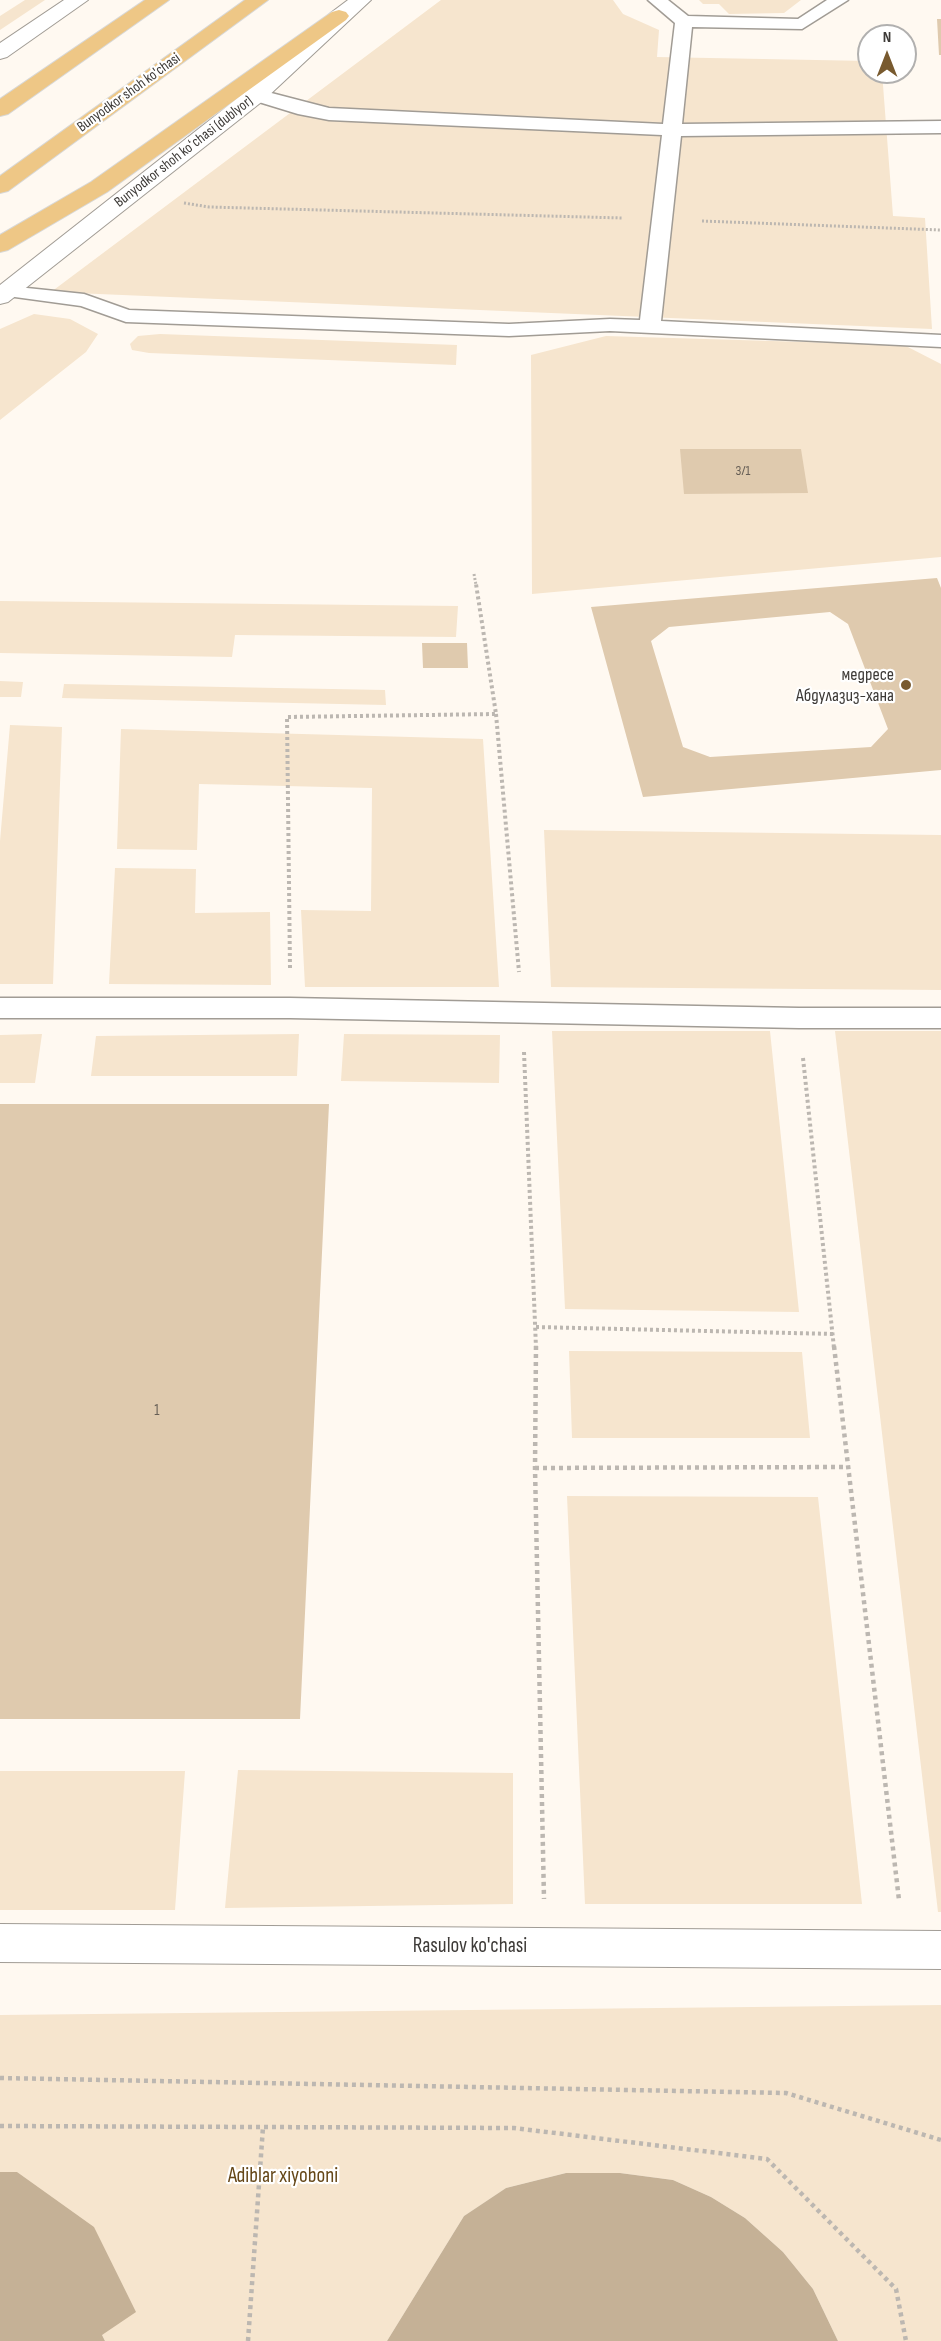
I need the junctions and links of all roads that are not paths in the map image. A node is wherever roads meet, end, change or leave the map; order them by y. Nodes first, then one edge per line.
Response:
1 (78, 0) edge
2 (159, 0) edge
3 (258, 0) edge
4 (361, 0) edge
5 (657, 0) edge
6 (839, 0) edge
7 (339, 16) junction
8 (684, 21) junction
9 (0, 53) edge
10 (256, 95) junction
11 (0, 109) edge
12 (941, 127) edge
13 (672, 130) junction
14 (0, 186) edge
15 (0, 245) edge
16 (4, 294) edge
17 (651, 327) junction
18 (941, 341) edge
19 (0, 1008) edge
20 (941, 1018) edge
21 (0, 1943) edge
22 (923, 1950) edge

1 - 9 street
2 - 11 main road
3 - 14 main road, Bunyodkor shoh ko'chasi
4 - 7 street, Bunyodkor shoh koʻchasi (dublyor)
5 - 8 lane
6 - 8 lane
7 - 10 street, Bunyodkor shoh koʻchasi (dublyor)
7 - 15 main road
8 - 13 lane
10 - 13 lane
10 - 16 street, Bunyodkor shoh koʻchasi (dublyor)
12 - 13 lane
13 - 17 lane
16 - 17 lane
17 - 18 lane
19 - 20 lane
21 - 22 street, Rasulov ko'chasi

